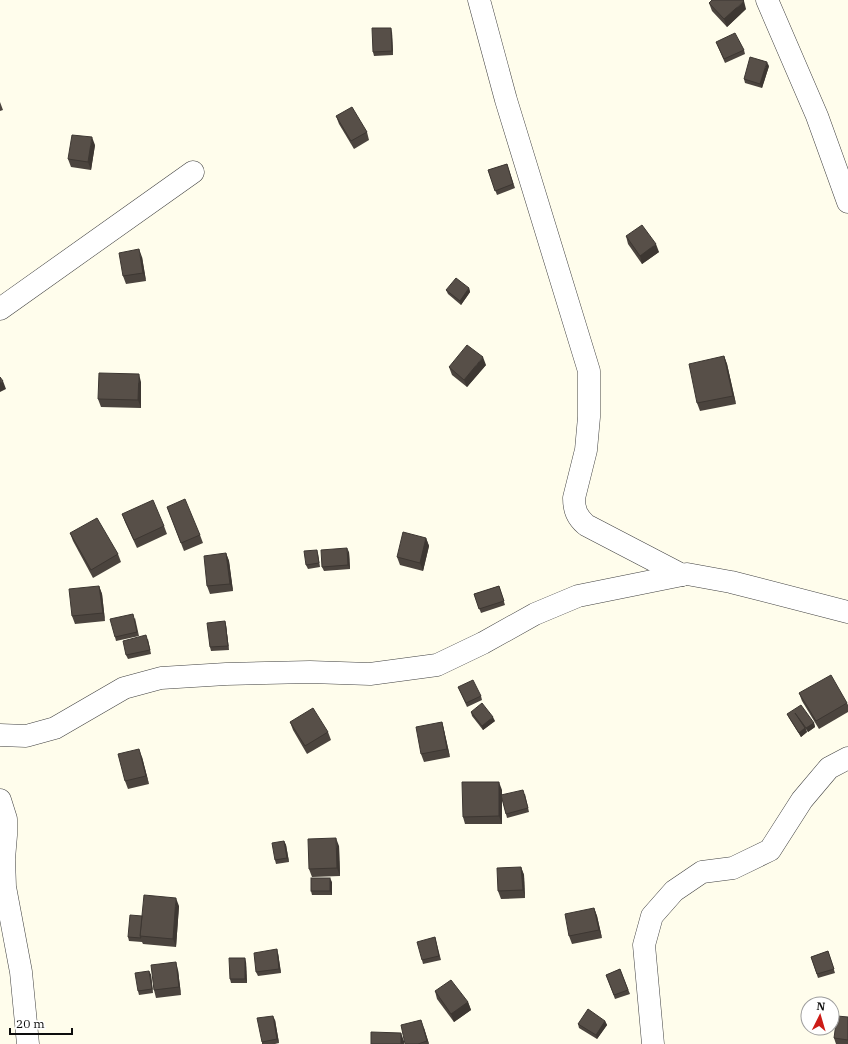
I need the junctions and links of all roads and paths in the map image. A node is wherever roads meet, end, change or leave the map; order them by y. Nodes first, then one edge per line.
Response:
1 (479, 0) edge
2 (767, 0) edge
3 (192, 172) dead end
4 (848, 202) edge
5 (0, 309) edge
6 (682, 575) junction
7 (848, 612) edge
8 (0, 735) edge
9 (848, 758) edge
10 (0, 800) edge
11 (28, 1044) edge
12 (652, 1044) edge

1 - 6 street
2 - 4 street
3 - 5 street
6 - 7 street
6 - 8 street
9 - 12 street
10 - 11 street

